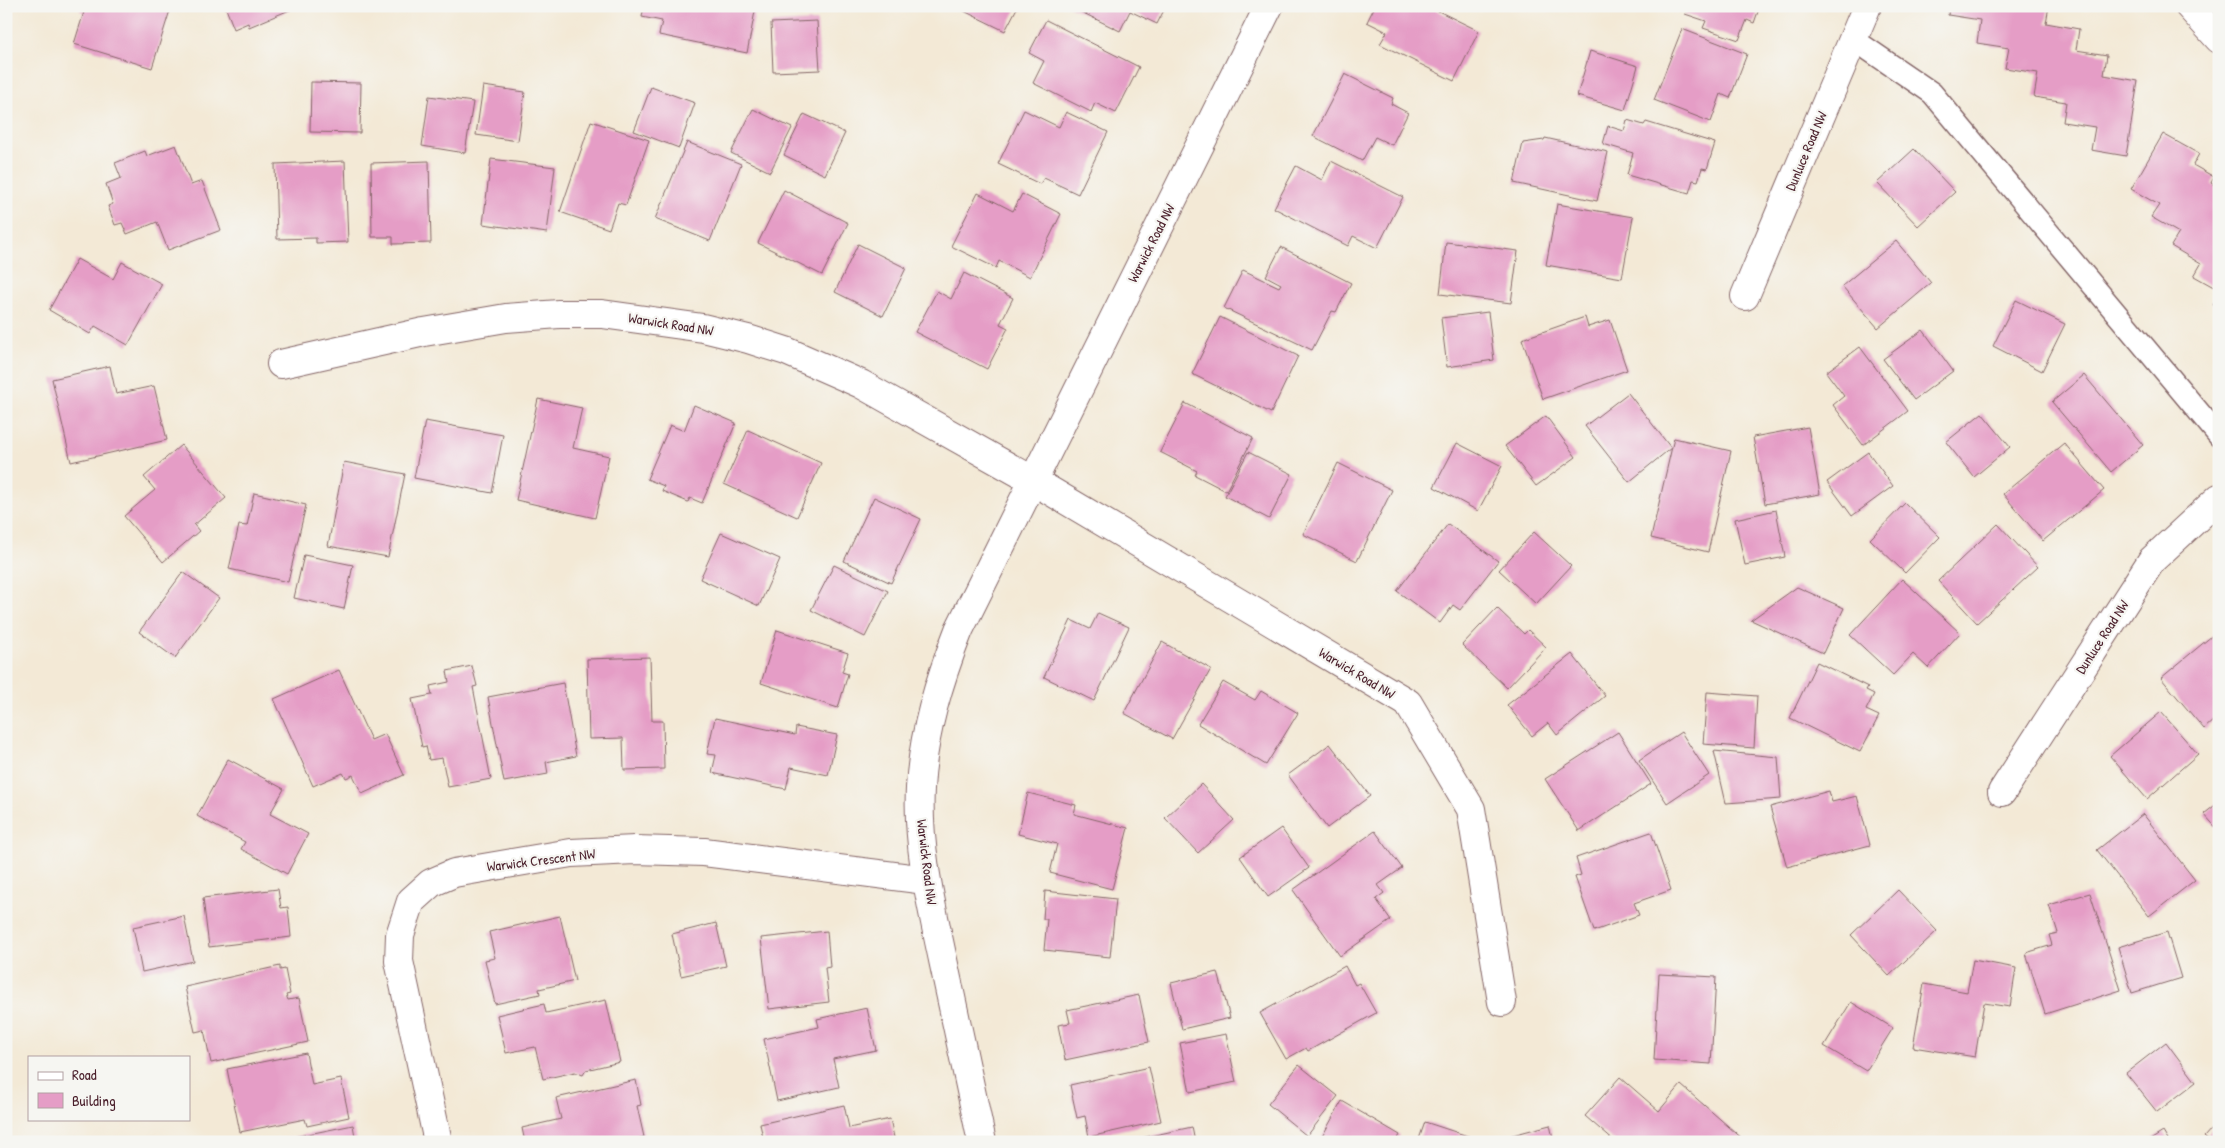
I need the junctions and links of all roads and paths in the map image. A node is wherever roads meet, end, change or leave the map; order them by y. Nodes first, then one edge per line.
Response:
1 (1269, 6) edge
2 (1867, 6) edge
3 (2189, 6) edge
4 (1853, 39) junction
5 (2219, 39) edge
6 (1745, 296) dead end
7 (280, 364) dead end
8 (2219, 436) edge
9 (1032, 480) junction
10 (2219, 498) edge
11 (2002, 792) dead end
12 (926, 880) junction
13 (1502, 1002) dead end
14 (438, 1142) edge
15 (982, 1142) edge

1 - 9 street, Warwick Road NW
2 - 4 street, Dunluce Road NW
3 - 5 street
4 - 6 street, Dunluce Road NW
4 - 8 lane
7 - 9 street, Warwick Road NW
9 - 12 street, Warwick Road NW
9 - 13 street, Warwick Road NW
10 - 11 street, Dunluce Road NW
12 - 14 street, Warwick Crescent NW
12 - 15 street, Warwick Road NW

